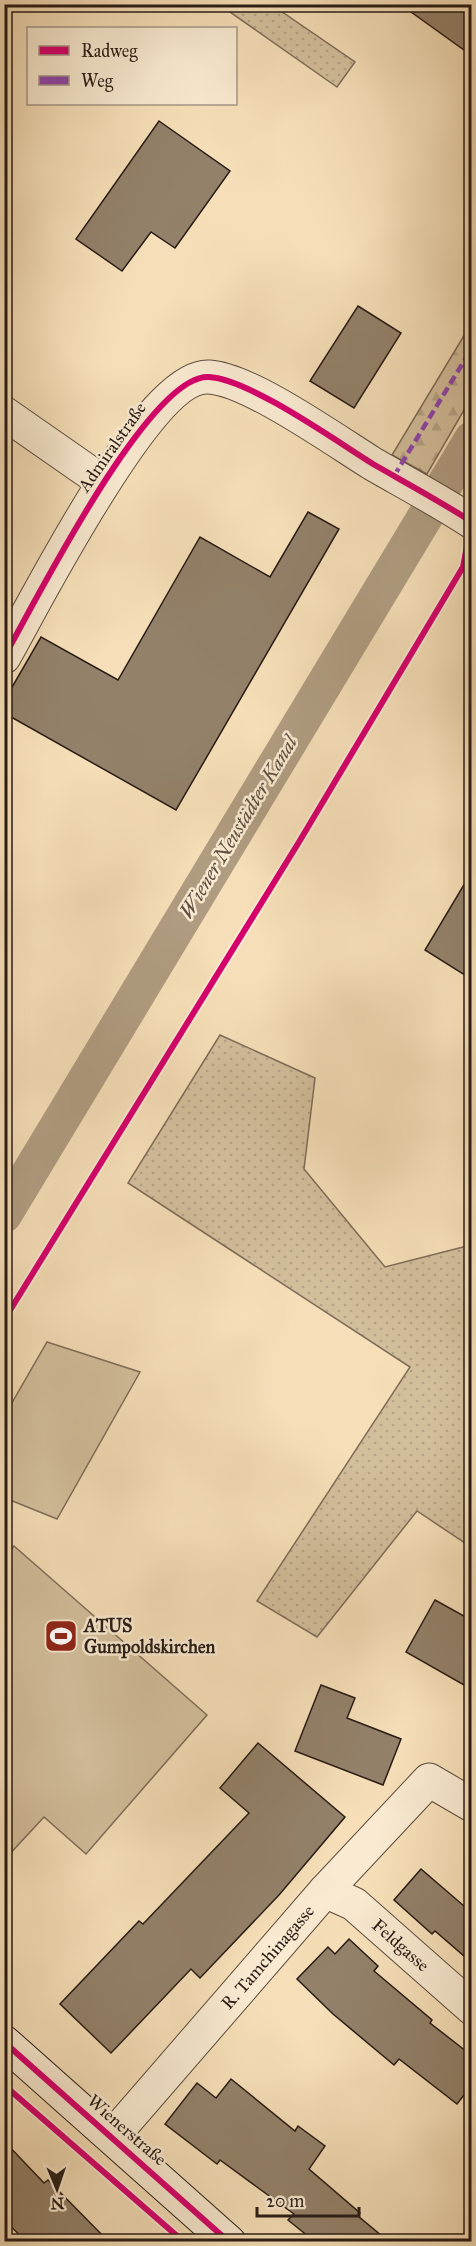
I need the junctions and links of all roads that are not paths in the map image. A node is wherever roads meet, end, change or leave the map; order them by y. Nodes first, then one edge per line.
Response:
1 (4, 413) edge
2 (103, 482) junction
3 (466, 518) edge
4 (4, 657) edge
5 (471, 1805) edge
6 (325, 1891) junction
7 (471, 2008) edge
8 (4, 2042) edge
9 (112, 2137) junction
10 (229, 2241) edge

1 - 2 street
2 - 3 street, Admiralstraße
2 - 4 street, Admiralstraße
5 - 6 street, R. Tamchinagasse
6 - 7 street, Feldgasse
6 - 9 street, R. Tamchinagasse
8 - 9 street, Wienerstraße
9 - 10 street, Wienerstraße

